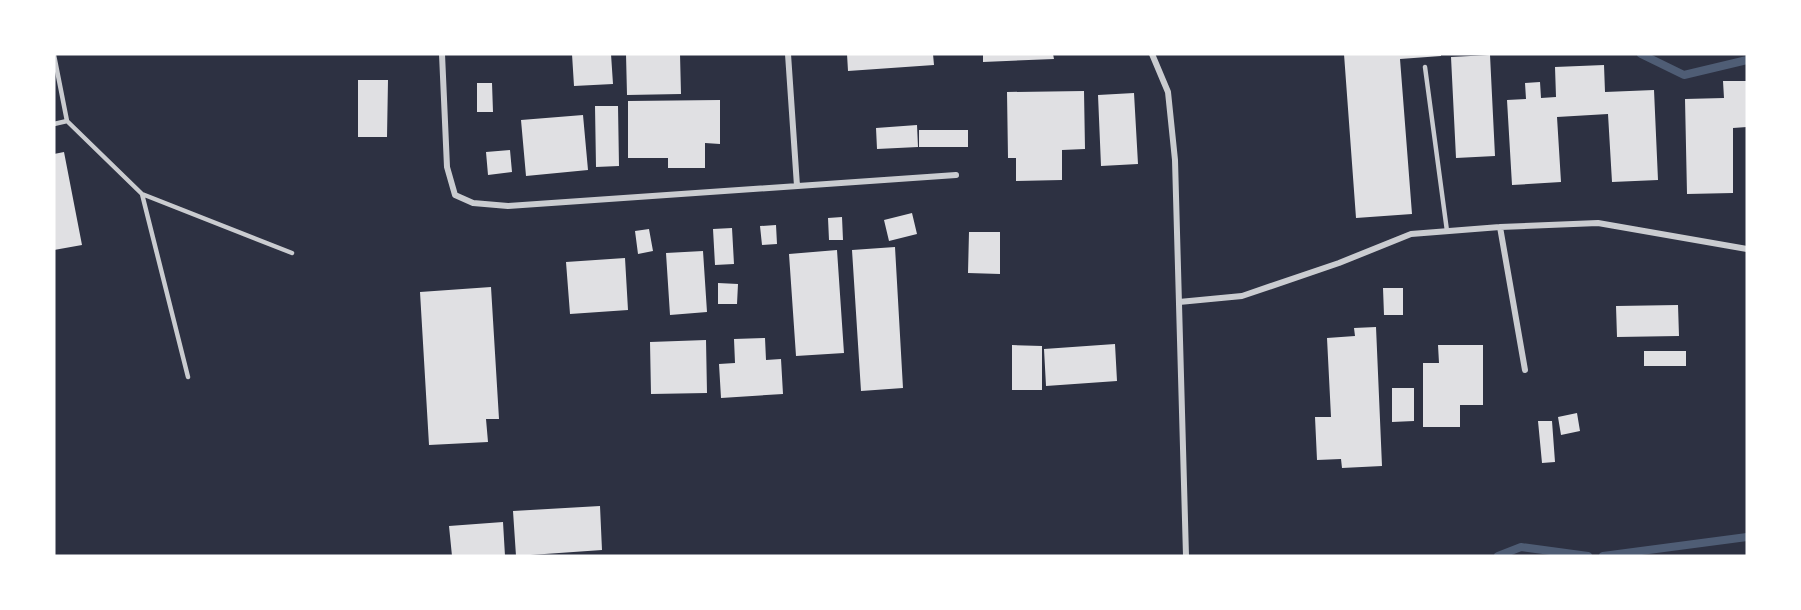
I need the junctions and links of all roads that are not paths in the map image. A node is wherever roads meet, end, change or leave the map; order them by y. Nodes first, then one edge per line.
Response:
1 (442, 54) edge
2 (788, 54) edge
3 (1152, 54) edge
4 (54, 55) edge
5 (1425, 67) dead end
6 (67, 121) junction
7 (54, 124) edge
8 (956, 175) dead end
9 (797, 186) junction
10 (142, 194) junction
11 (1500, 227) junction
12 (1447, 231) junction
13 (1747, 249) edge
14 (292, 253) dead end
15 (1179, 303) junction
16 (1525, 370) dead end
17 (188, 377) dead end
18 (1186, 556) edge

1 - 9 street
2 - 9 street
3 - 15 street
4 - 6 lane
5 - 12 lane
6 - 7 lane
6 - 10 lane
8 - 9 street
10 - 14 lane
10 - 17 lane
11 - 12 street
11 - 13 street
11 - 16 street
12 - 15 street
15 - 18 street

